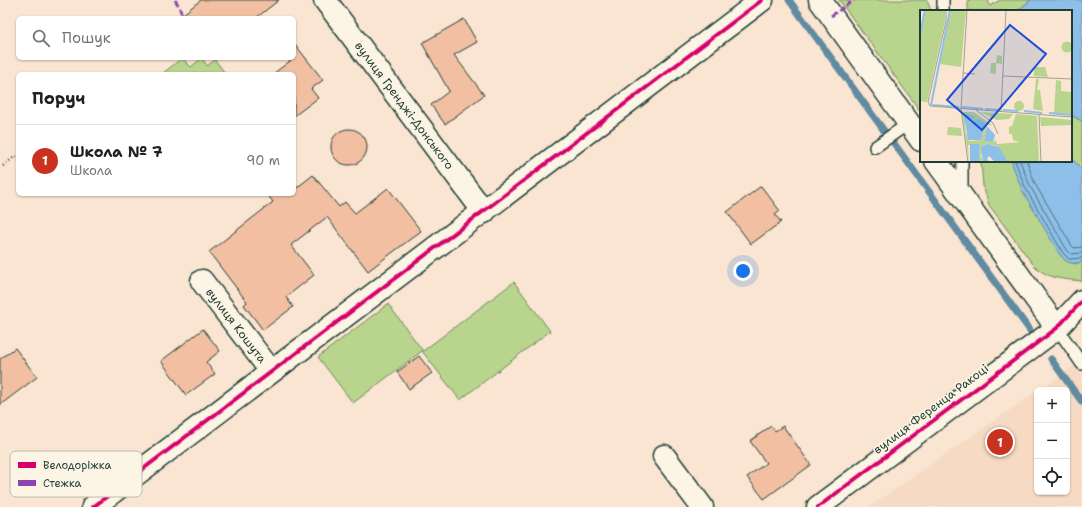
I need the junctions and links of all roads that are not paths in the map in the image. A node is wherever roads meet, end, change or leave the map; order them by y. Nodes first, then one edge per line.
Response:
1 (325, 0) edge
2 (762, 0) edge
3 (820, 0) edge
4 (943, 0) edge
5 (944, 10) edge
6 (915, 131) edge
7 (875, 148) dead end
8 (937, 162) edge
9 (962, 162) edge
10 (962, 196) junction
11 (484, 212) junction
12 (202, 281) dead end
13 (1082, 301) edge
14 (1057, 328) junction
15 (1082, 364) edge
16 (272, 371) junction
17 (664, 456) dead end
18 (142, 470) edge
19 (106, 497) edge
20 (93, 507) edge
21 (702, 507) edge
22 (818, 507) edge

1 - 11 street, вулиця Гренджі-Донського
2 - 11 street
3 - 6 street
4 - 5 lane
6 - 7 lane
8 - 10 street
9 - 10 lane
10 - 14 street
11 - 16 street
12 - 16 street, вулиця Кошута
13 - 14 street, вулиця Ференца Ракоці
14 - 15 lane
14 - 22 street, вулиця Ференца Ракоці
16 - 18 street
17 - 21 street
19 - 20 street

